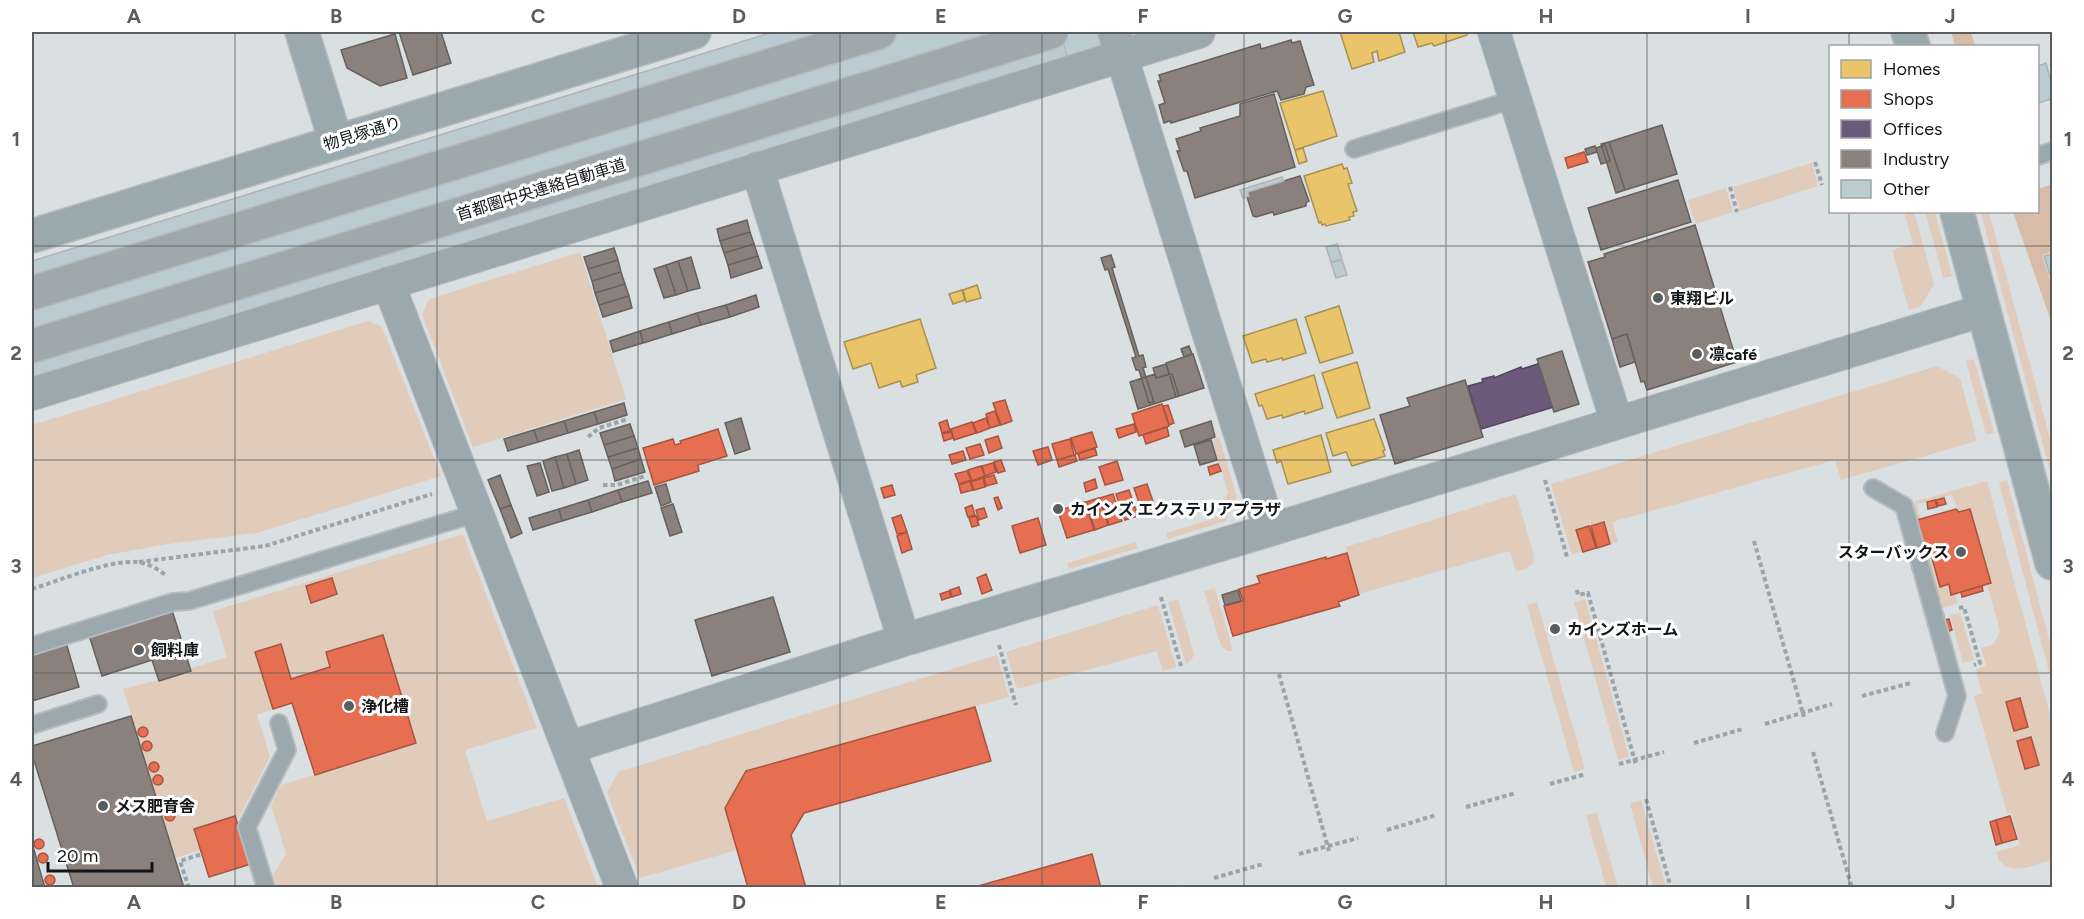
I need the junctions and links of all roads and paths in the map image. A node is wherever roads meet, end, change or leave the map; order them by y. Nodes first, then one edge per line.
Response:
1 (302, 32) edge
2 (694, 32) edge
3 (879, 32) edge
4 (1052, 32) edge
5 (1199, 32) edge
6 (1494, 32) edge
7 (1118, 44) edge
8 (1515, 99) junction
9 (336, 142) junction
10 (1354, 149) dead end
11 (1815, 162) dead end
12 (757, 168) junction
13 (1822, 185) dead end
14 (1730, 187) dead end
15 (1737, 212) dead end
16 (1957, 213) edge
17 (32, 236) edge
18 (388, 283) junction
19 (32, 293) edge
20 (1984, 310) junction
21 (32, 346) edge
22 (32, 394) edge
23 (628, 419) dead end
24 (1617, 423) junction
25 (588, 437) dead end
26 (645, 476) dead end
27 (1544, 476) dead end
28 (603, 485) dead end
29 (1873, 488) dead end
30 (432, 494) dead end
31 (477, 513) junction
32 (1270, 530) junction
33 (1754, 541) dead end
34 (1567, 557) dead end
35 (139, 562) junction
36 (2052, 563) edge
37 (32, 589) edge
38 (1577, 590) dead end
39 (189, 601) junction
40 (1163, 603) dead end
41 (1959, 608) dead end
42 (1973, 636) dead end
43 (904, 640) junction
44 (999, 644) dead end
45 (32, 646) edge
46 (1181, 666) dead end
47 (1279, 674) dead end
48 (1911, 683) dead end
49 (1862, 696) dead end
50 (98, 704) dead end
51 (1832, 704) dead end
52 (1016, 705) dead end
53 (1803, 715) junction
54 (279, 723) dead end
55 (1764, 724) dead end
56 (32, 725) edge
57 (1743, 729) dead end
58 (1945, 733) dead end
59 (1694, 743) dead end
60 (568, 748) junction
61 (1664, 752) dead end
62 (1813, 752) dead end
63 (1635, 762) junction
64 (1619, 764) dead end
65 (1586, 774) dead end
66 (1550, 784) dead end
67 (1515, 793) dead end
68 (1646, 799) dead end
69 (1466, 807) dead end
70 (1436, 816) dead end
71 (1387, 830) dead end
72 (1358, 838) dead end
73 (1328, 849) junction
74 (202, 854) dead end
75 (1299, 854) dead end
76 (1263, 864) dead end
77 (1214, 878) dead end
78 (189, 888) edge
79 (266, 888) edge
80 (622, 888) edge
81 (1671, 888) edge
82 (1852, 888) edge

1 - 9 street
2 - 9 street, 物見塚通り
3 - 19 highway
4 - 21 highway, 首都圏中央連絡自動車道
5 - 7 street
6 - 8 street
7 - 12 street
7 - 32 street
8 - 10 lane
8 - 24 street
9 - 17 street, 物見塚通り
11 - 13 path
12 - 18 street
12 - 43 street
14 - 15 path
16 - 20 street
18 - 22 street
18 - 31 street
20 - 24 street
20 - 36 street
23 - 25 path
24 - 32 street
26 - 28 path
27 - 34 path
29 - 58 lane
30 - 35 path
31 - 39 lane
31 - 60 street
32 - 43 street
33 - 53 path
35 - 37 path
35 - 39 path
38 - 63 path
39 - 45 lane
40 - 46 path
41 - 42 path
43 - 60 street
44 - 52 path
47 - 73 path
48 - 49 path
50 - 56 lane
51 - 53 path
53 - 55 path
54 - 79 lane
57 - 59 path
60 - 80 street
61 - 63 path
62 - 82 path
63 - 64 path
65 - 66 path
67 - 69 path
68 - 81 path
70 - 71 path
72 - 73 path
73 - 75 path
74 - 78 path
76 - 77 path

